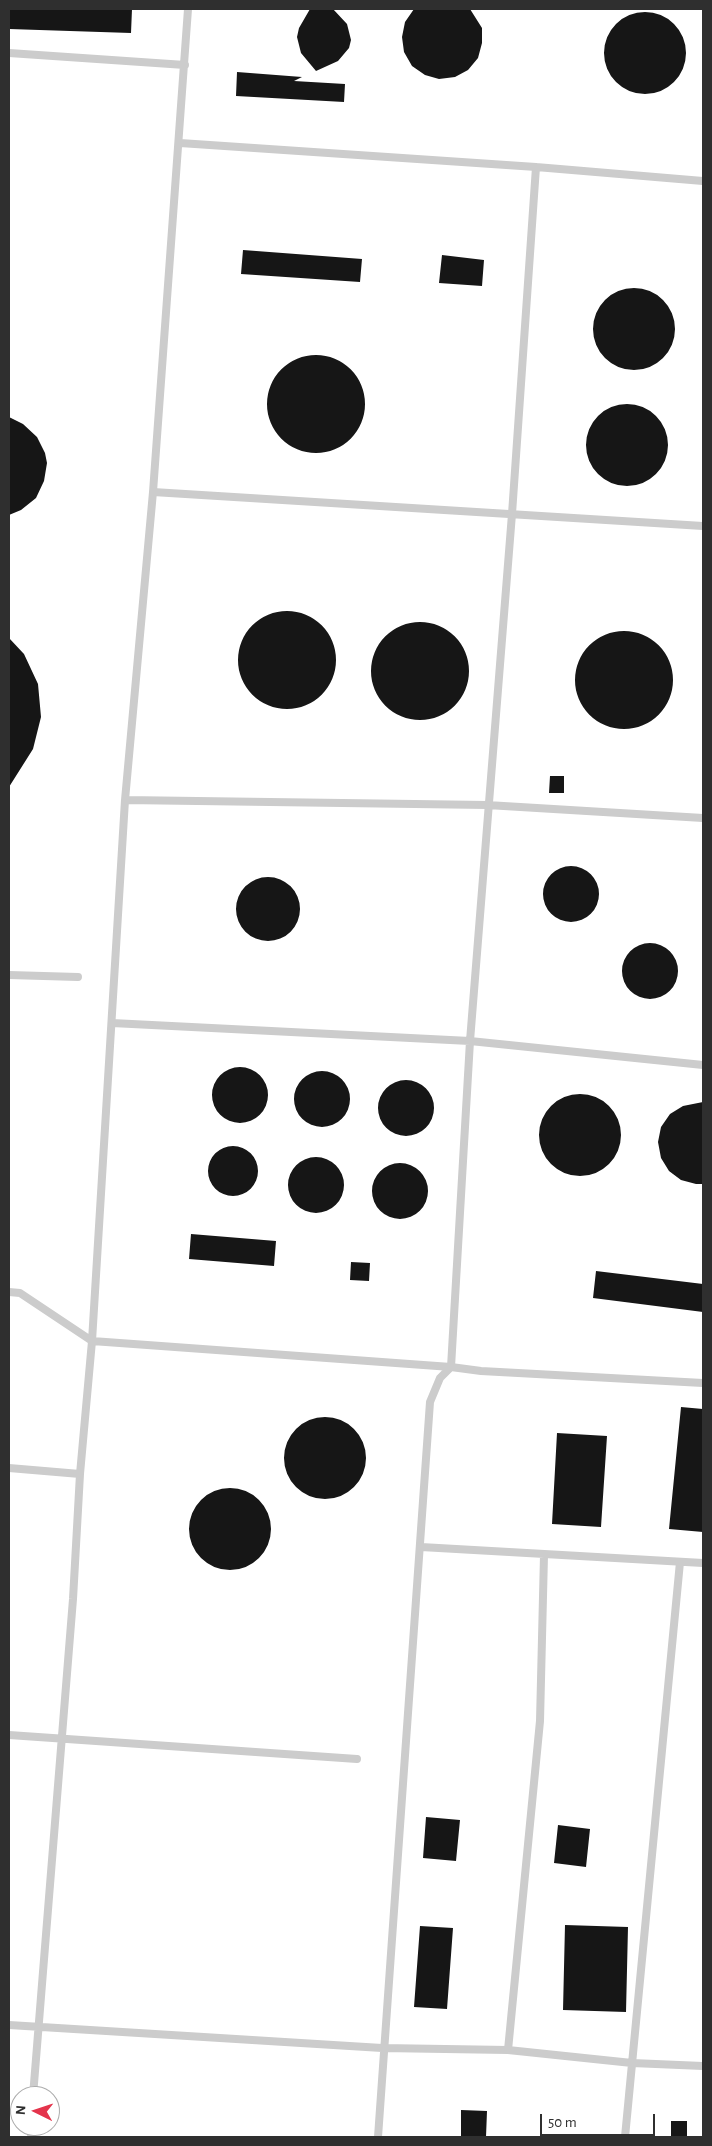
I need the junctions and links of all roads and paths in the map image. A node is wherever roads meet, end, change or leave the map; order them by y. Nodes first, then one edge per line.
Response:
1 (188, 9) edge
2 (9, 53) edge
3 (185, 65) junction
4 (180, 143) junction
5 (536, 167) junction
6 (703, 181) edge
7 (153, 492) junction
8 (512, 514) junction
9 (703, 526) edge
10 (125, 800) junction
11 (487, 805) junction
12 (703, 818) edge
13 (9, 975) edge
14 (78, 977) dead end
15 (112, 1023) junction
16 (470, 1041) junction
17 (703, 1065) edge
18 (9, 1292) edge
19 (92, 1341) junction
20 (451, 1366) junction
21 (703, 1383) edge
22 (9, 1468) edge
23 (80, 1474) junction
24 (421, 1547) junction
25 (544, 1555) junction
26 (680, 1562) junction
27 (703, 1563) edge
28 (9, 1735) edge
29 (61, 1738) junction
30 (357, 1759) dead end
31 (9, 2025) edge
32 (37, 2027) junction
33 (382, 2048) junction
34 (508, 2050) junction
35 (632, 2063) junction
36 (703, 2066) edge
37 (34, 2086) edge
38 (378, 2137) edge
39 (625, 2137) edge

1 - 3 lane
2 - 3 lane
3 - 4 lane
4 - 5 lane
4 - 7 lane
5 - 6 lane
5 - 8 lane
7 - 8 lane
7 - 10 lane
8 - 9 lane
8 - 11 lane
10 - 11 lane
10 - 15 lane
11 - 12 lane
11 - 16 lane
13 - 14 lane
15 - 16 lane
15 - 19 lane
16 - 17 lane
16 - 20 lane
18 - 19 lane
19 - 20 lane
19 - 23 lane
20 - 21 lane
20 - 24 lane
22 - 23 lane
23 - 29 lane
24 - 25 lane
24 - 33 lane
25 - 26 lane
25 - 34 lane
26 - 27 lane
26 - 35 lane
28 - 29 lane
29 - 30 lane
29 - 32 lane
31 - 32 lane
32 - 33 lane
32 - 37 lane
33 - 34 lane
33 - 38 lane
34 - 35 lane
35 - 36 lane
35 - 39 lane

